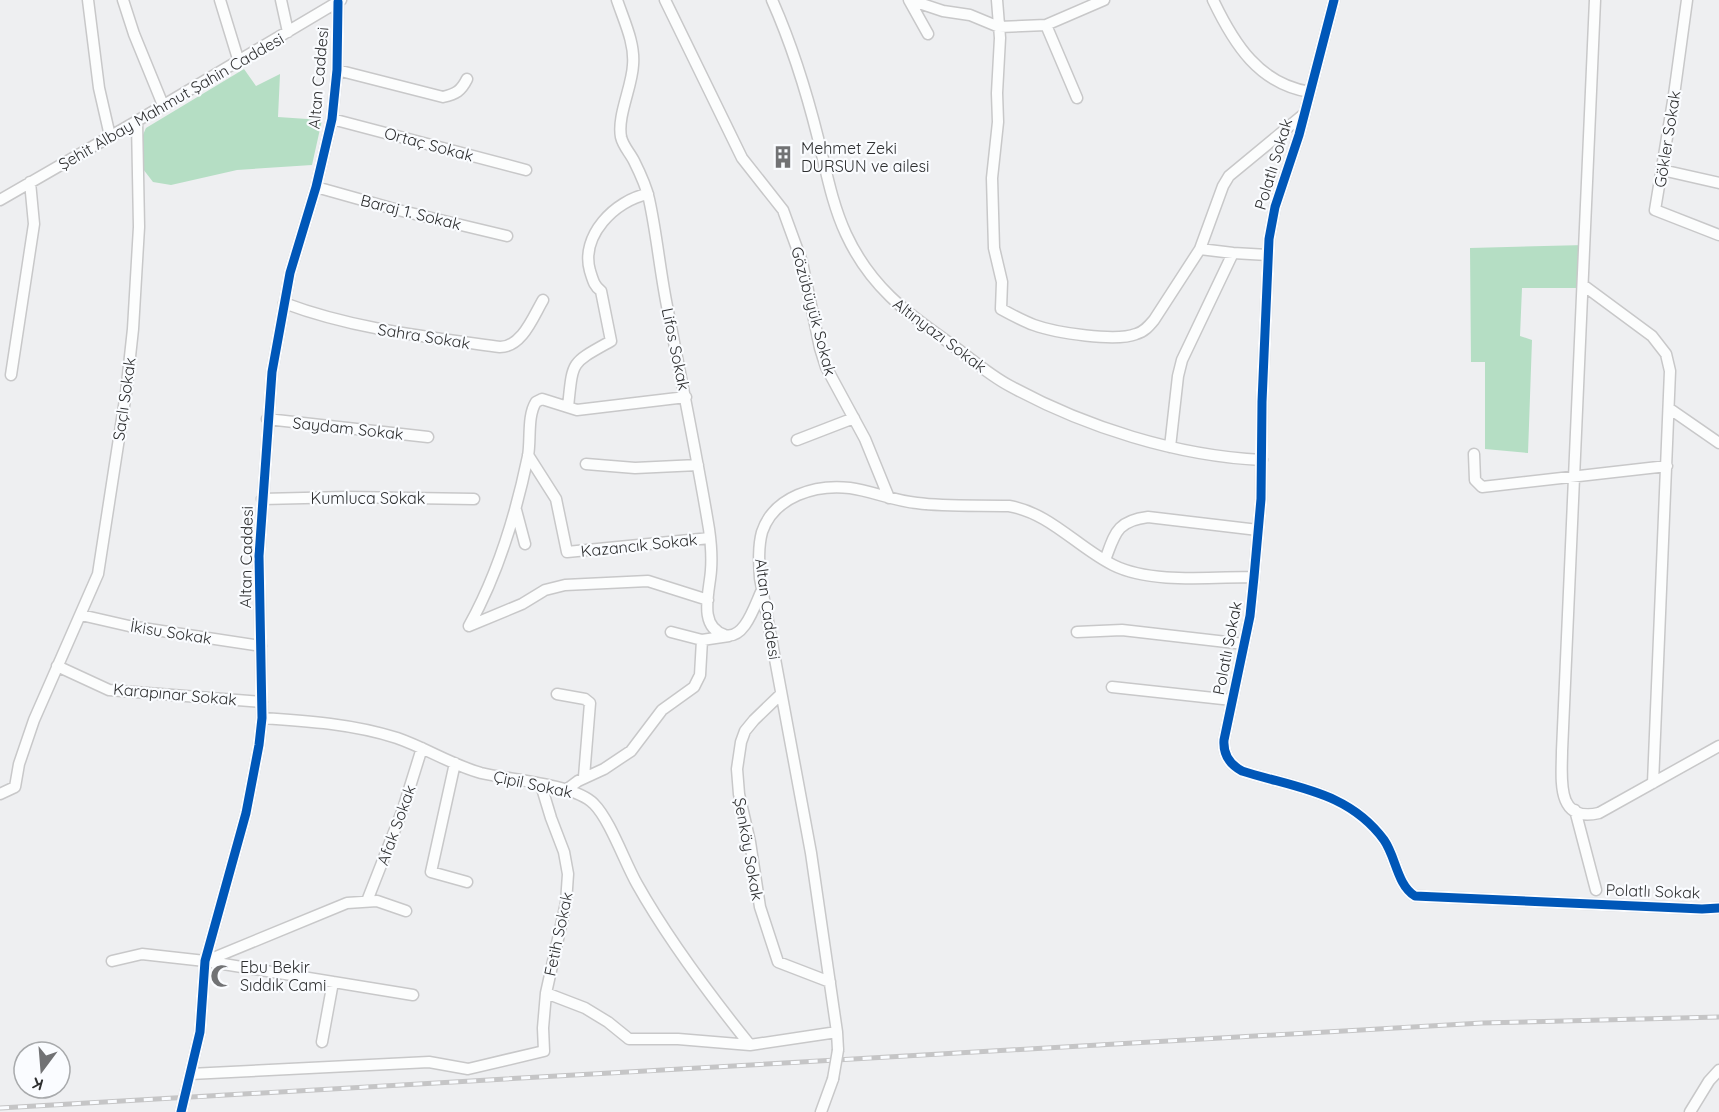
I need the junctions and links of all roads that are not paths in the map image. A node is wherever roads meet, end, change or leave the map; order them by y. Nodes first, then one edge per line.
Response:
1 (88, 0) edge
2 (123, 0) edge
3 (220, 0) edge
4 (281, 0) edge
5 (616, 0) edge
6 (665, 0) edge
7 (772, 0) edge
8 (909, 0) edge
9 (997, 0) edge
10 (1104, 0) edge
11 (1213, 0) edge
12 (1334, 0) edge
13 (1595, 0) edge
14 (1687, 0) edge
15 (339, 1) edge
16 (1046, 25) junction
17 (999, 27) junction
18 (288, 32) junction
19 (928, 34) dead end
20 (239, 62) junction
21 (337, 70) junction
22 (467, 79) dead end
23 (1310, 92) junction
24 (1077, 98) dead end
25 (163, 105) junction
26 (1304, 114) junction
27 (332, 119) junction
28 (137, 121) junction
29 (110, 136) junction
30 (526, 170) dead end
31 (1662, 170) junction
32 (30, 182) junction
33 (1719, 183) edge
34 (316, 187) junction
35 (648, 194) junction
36 (0, 200) edge
37 (1719, 235) edge
38 (507, 236) dead end
39 (1200, 249) junction
40 (1233, 253) junction
41 (1268, 255) junction
42 (1583, 285) junction
43 (543, 300) dead end
44 (284, 303) junction
45 (11, 375) dead end
46 (686, 397) junction
47 (568, 407) junction
48 (1670, 409) junction
49 (854, 418) junction
50 (267, 419) junction
51 (428, 437) dead end
52 (797, 440) dead end
53 (1719, 442) edge
54 (1170, 447) junction
55 (1474, 454) dead end
56 (528, 455) junction
57 (1262, 460) junction
58 (586, 464) dead end
59 (698, 465) junction
60 (1667, 466) junction
61 (1574, 476) junction
62 (889, 498) junction
63 (262, 499) junction
64 (474, 499) dead end
65 (516, 508) junction
66 (1258, 530) junction
67 (710, 538) junction
68 (525, 544) dead end
69 (1105, 560) junction
70 (1254, 578) junction
71 (762, 589) junction
72 (708, 600) junction
73 (81, 615) junction
74 (671, 632) dead end
75 (1077, 632) dead end
76 (730, 636) junction
77 (702, 640) junction
78 (1244, 644) junction
79 (261, 646) junction
80 (57, 666) junction
81 (1112, 687) dead end
82 (557, 694) dead end
83 (782, 694) junction
84 (1232, 700) junction
85 (262, 702) junction
86 (262, 718) junction
87 (1719, 746) edge
88 (422, 748) junction
89 (455, 763) junction
90 (584, 777) junction
91 (1653, 783) junction
92 (541, 785) junction
93 (566, 790) junction
94 (0, 794) edge
95 (1575, 810) junction
96 (467, 882) dead end
97 (1596, 890) dead end
98 (367, 901) junction
99 (1719, 908) edge
100 (406, 911) dead end
101 (112, 961) dead end
102 (205, 961) junction
103 (333, 982) junction
104 (830, 982) junction
105 (546, 993) junction
106 (413, 995) dead end
107 (837, 1032) junction
108 (322, 1042) dead end
109 (750, 1045) junction
110 (1719, 1070) edge
111 (190, 1074) junction
112 (823, 1107) edge
113 (1689, 1111) edge
114 (181, 1112) edge

1 - 29 street
2 - 25 street
3 - 20 street
4 - 18 street
5 - 35 street, Lifos Sokak
6 - 49 street, Gözübüyük Sokak
7 - 54 street, Altınyazı Sokak
8 - 17 street
8 - 19 street
9 - 17 street
10 - 16 street
11 - 23 street
12 - 23 street, Polatlı Sokak
13 - 42 street
14 - 31 street, Gökler Sokak
15 - 18 street, Şehit Albay Mahmut Şahin Caddesi
15 - 21 street, Altan Caddesi
16 - 17 street
16 - 24 street
17 - 39 street
18 - 20 street, Şehit Albay Mahmut Şahin Caddesi
20 - 25 street, Şehit Albay Mahmut Şahin Caddesi
21 - 22 street
21 - 27 street, Altan Caddesi
23 - 26 street, Polatlı Sokak
25 - 28 street, Şehit Albay Mahmut Şahin Caddesi
26 - 39 street
26 - 41 street, Polatlı Sokak
27 - 30 street, Ortaç Sokak
27 - 34 street, Altan Caddesi
28 - 29 street, Şehit Albay Mahmut Şahin Caddesi
28 - 73 street, Saçlı Sokak
29 - 32 street, Şehit Albay Mahmut Şahin Caddesi
31 - 33 street
31 - 37 street, Gökler Sokak
32 - 36 street, Şehit Albay Mahmut Şahin Caddesi
32 - 45 street
34 - 38 street, Baraj 1. Sokak
34 - 44 street, Altan Caddesi
35 - 46 street, Lifos Sokak
35 - 47 street
39 - 40 street
40 - 41 street
40 - 54 street
41 - 57 street, Polatlı Sokak
42 - 48 street
42 - 61 street
43 - 44 street, Sahra Sokak
44 - 50 street, Altan Caddesi
46 - 47 street
46 - 59 street, Lifos Sokak
47 - 56 street
48 - 53 street
48 - 60 street
49 - 52 street
49 - 62 street, Gözübüyük Sokak
50 - 51 street, Saydam Sokak
50 - 63 street, Altan Caddesi
54 - 57 street, Altınyazı Sokak
55 - 61 street
56 - 65 street
56 - 67 street, Kazancık Sokak
57 - 66 street, Polatlı Sokak
58 - 59 street
59 - 67 street, Lifos Sokak
60 - 61 street
60 - 91 street
61 - 95 street
62 - 69 street, Altan Caddesi
62 - 71 street, Altan Caddesi
63 - 64 street, Kumluca Sokak
63 - 79 street, Altan Caddesi
65 - 68 street
65 - 72 street
66 - 69 street
66 - 70 street, Polatlı Sokak
67 - 72 street, Lifos Sokak
69 - 70 street, Altan Caddesi
70 - 78 street, Polatlı Sokak
71 - 76 street
71 - 83 street, Altan Caddesi
72 - 76 street, Lifos Sokak
73 - 79 street, İkisu Sokak
73 - 80 street, Saçlı Sokak
74 - 77 street
75 - 78 street
76 - 77 street
77 - 90 street
78 - 84 street, Polatlı Sokak
79 - 85 street, Altan Caddesi
80 - 85 street, Karapınar Sokak
80 - 94 street, Saçlı Sokak
81 - 84 street
82 - 90 street
83 - 104 street, Altan Caddesi
83 - 104 street, Şenköy Sokak
84 - 99 street, Polatlı Sokak
85 - 86 street, Altan Caddesi
86 - 88 street, Çipil Sokak
86 - 102 street, Altan Caddesi
87 - 91 street
88 - 89 street, Çipil Sokak
88 - 98 street, Afak Sokak
89 - 92 street, Çipil Sokak
89 - 96 street
90 - 93 street
91 - 95 street
92 - 93 street, Çipil Sokak
92 - 105 street, Fetih Sokak
93 - 109 street, Çipil Sokak
95 - 97 street
98 - 100 street
98 - 102 street
101 - 102 street
102 - 103 street
102 - 111 street, Altan Caddesi
103 - 106 street
103 - 108 street
104 - 107 street, Altan Caddesi
105 - 109 street
105 - 111 street, Fetih Sokak
107 - 109 street
107 - 112 street, Altan Caddesi, bridge
110 - 113 street
111 - 114 street, Altan Caddesi

